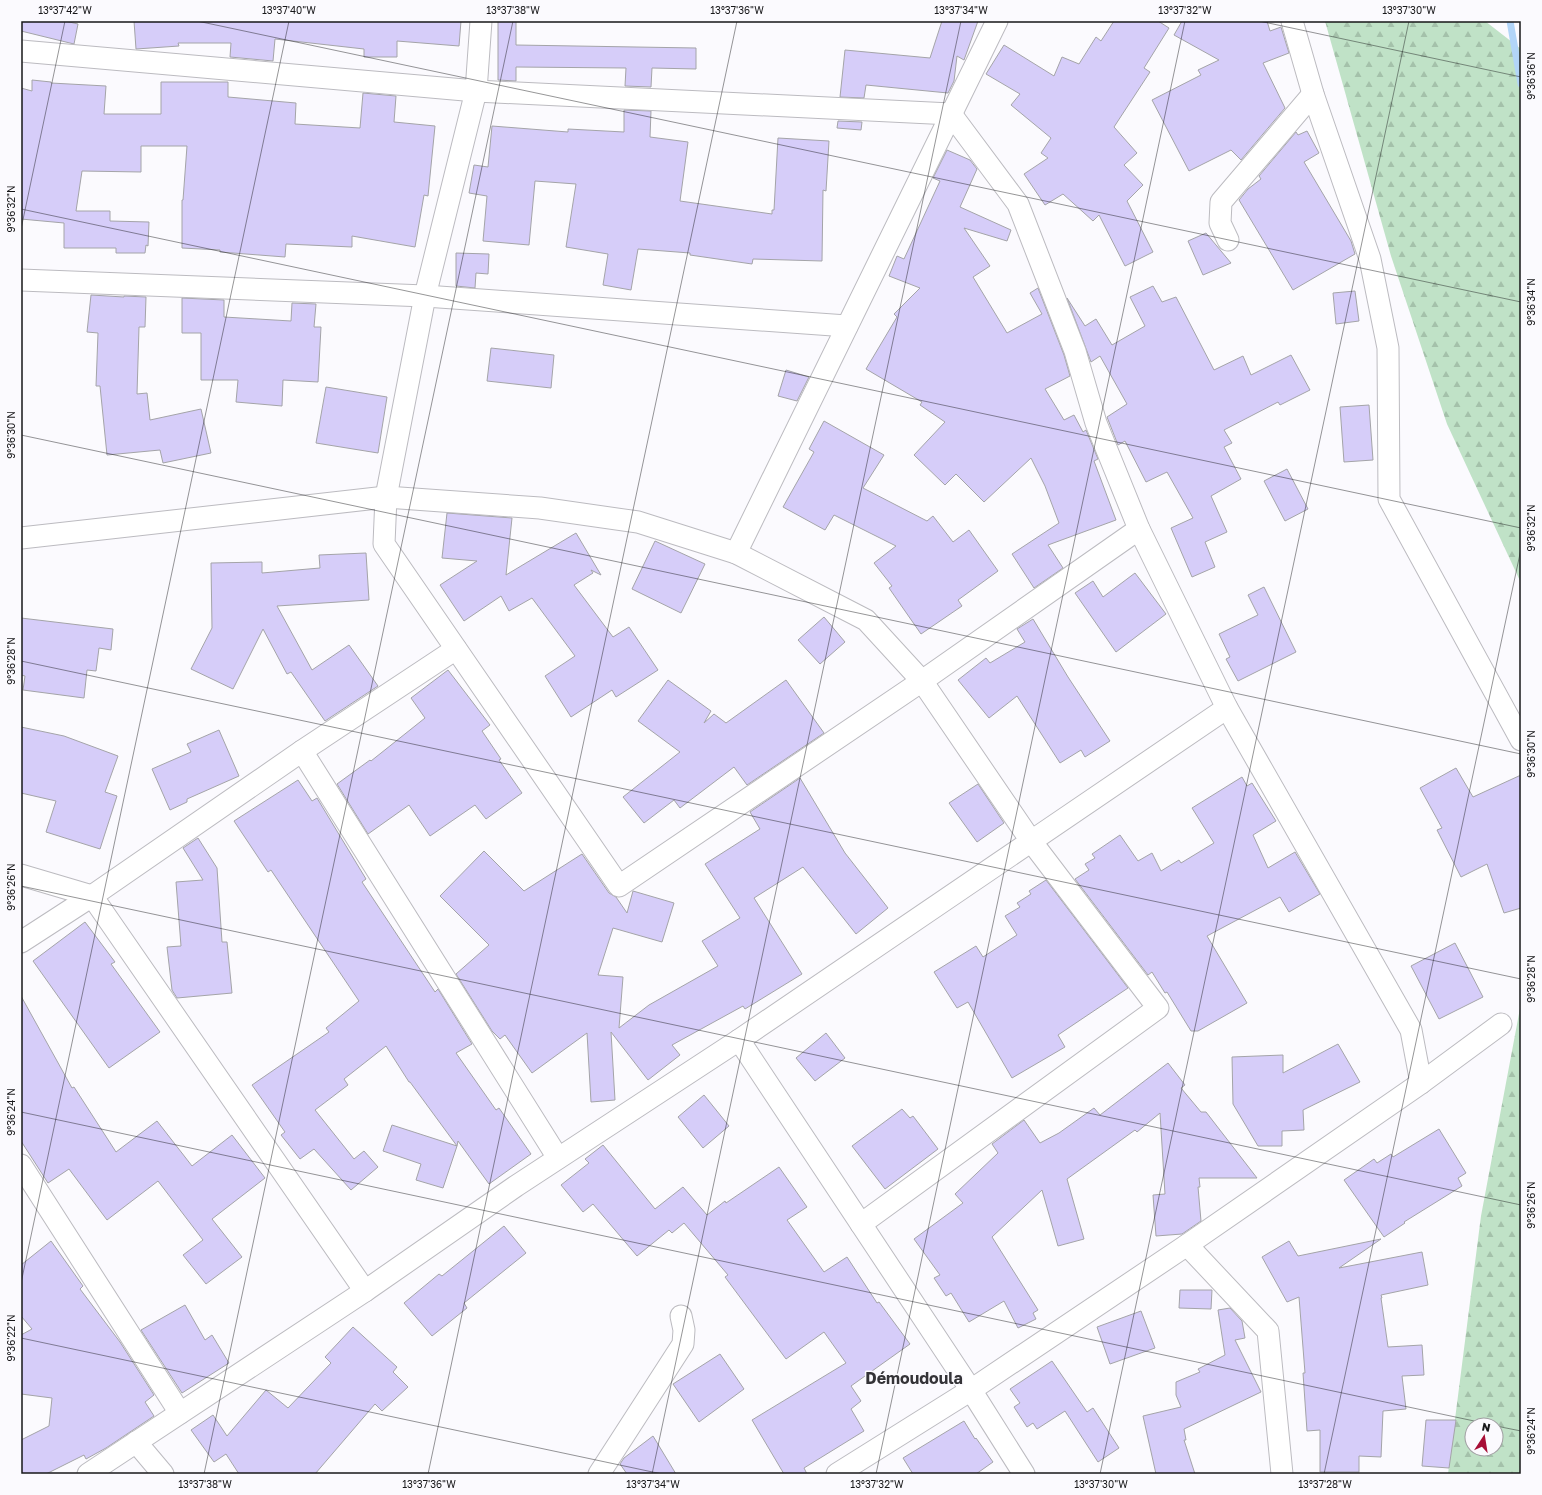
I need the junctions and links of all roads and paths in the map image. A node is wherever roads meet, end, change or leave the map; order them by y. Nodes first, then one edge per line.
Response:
1 (481, 21) edge
2 (997, 21) edge
3 (1292, 21) edge
4 (21, 51) edge
5 (476, 91) junction
6 (1313, 94) junction
7 (951, 114) junction
8 (1228, 240) dead end
9 (21, 280) edge
10 (425, 296) junction
11 (847, 326) junction
12 (386, 497) junction
13 (1139, 529) junction
14 (21, 538) edge
15 (736, 553) junction
16 (456, 649) junction
17 (922, 681) junction
18 (1227, 708) junction
19 (1521, 740) edge
20 (302, 751) junction
21 (1031, 841) junction
22 (21, 875) edge
23 (92, 896) junction
24 (21, 942) edge
25 (1501, 1024) dead end
26 (739, 1040) junction
27 (1421, 1083) junction
28 (558, 1158) junction
29 (21, 1165) edge
30 (860, 1224) junction
31 (1187, 1245) junction
32 (365, 1291) junction
33 (681, 1316) dead end
34 (971, 1390) junction
35 (180, 1413) junction
36 (136, 1442) junction
37 (88, 1474) edge
38 (163, 1474) edge
39 (599, 1474) edge
40 (837, 1474) edge
41 (1024, 1474) edge
42 (1282, 1474) edge

1 - 5 street
2 - 7 street
3 - 6 street
4 - 5 street
5 - 7 street
5 - 10 street
6 - 8 street
6 - 19 street
7 - 11 street
7 - 13 street
9 - 10 street
10 - 11 street
10 - 12 street
11 - 15 street
12 - 14 street
12 - 15 street
12 - 16 street
13 - 17 street
13 - 18 street
15 - 17 street
16 - 17 street
16 - 20 street
17 - 21 street
18 - 21 street
18 - 27 street
20 - 23 street
20 - 28 street
21 - 26 street
21 - 30 street
22 - 23 street
23 - 24 street
23 - 32 street
25 - 27 street
26 - 28 street
26 - 30 street
27 - 31 street
28 - 32 street
29 - 35 street
30 - 34 street
31 - 34 street
31 - 42 street
32 - 35 street
33 - 39 street
34 - 40 street
34 - 41 street
35 - 36 street
36 - 37 street
36 - 38 street

